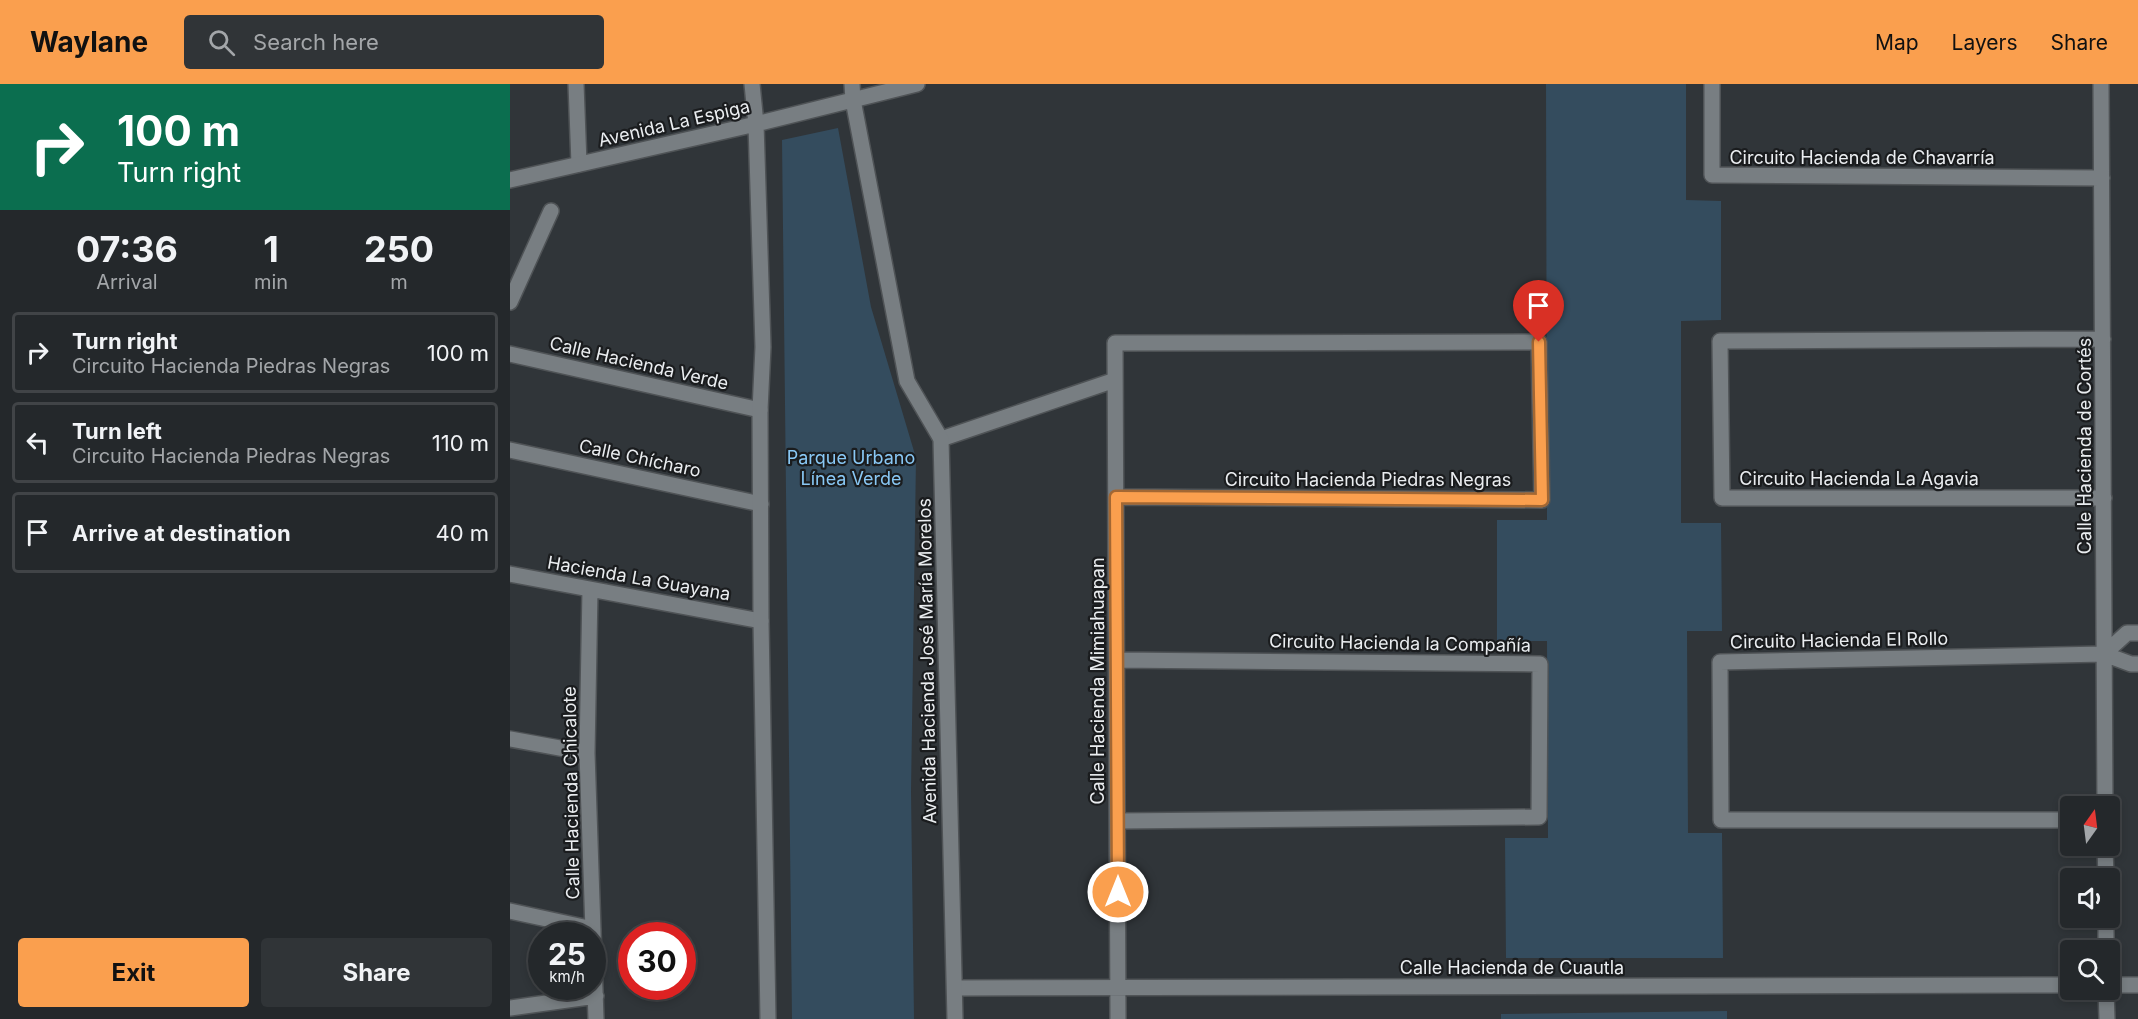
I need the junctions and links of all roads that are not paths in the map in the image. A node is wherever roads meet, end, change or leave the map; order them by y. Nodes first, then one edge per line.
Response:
1 (576, 84) edge
2 (752, 84) edge
3 (917, 84) edge
4 (1712, 84) edge
5 (2101, 84) edge
6 (853, 92) edge
7 (756, 124) junction
8 (579, 164) junction
9 (2102, 178) junction
10 (510, 180) edge
11 (551, 211) dead end
12 (510, 302) edge
13 (2103, 339) junction
14 (1115, 343) joint
15 (510, 354) edge
16 (1115, 380) junction
17 (760, 410) junction
18 (941, 439) junction
19 (510, 450) edge
20 (1116, 497) junction
21 (2104, 498) junction
22 (761, 504) junction
23 (510, 574) edge
24 (590, 590) junction
25 (761, 621) junction
26 (2138, 633) edge
27 (2104, 654) junction
28 (1117, 660) junction
29 (2138, 664) edge
30 (510, 739) edge
31 (587, 753) junction
32 (2105, 796) edge
33 (2060, 820) edge
34 (1118, 821) junction
35 (510, 911) edge
36 (561, 922) edge
37 (593, 922) edge
38 (2120, 984) edge
39 (2060, 985) edge
40 (2138, 985) edge
41 (1118, 987) junction
42 (955, 988) junction
43 (567, 1000) edge
44 (596, 1000) edge
45 (2106, 1000) edge
46 (510, 1008) edge
47 (596, 1019) edge
48 (768, 1019) edge
49 (955, 1019) edge
50 (1118, 1019) edge
51 (2107, 1019) edge

1 - 8 street
2 - 7 street
3 - 6 street, Avenida La Espiga
4 - 9 street, Circuito Hacienda de Chavarría
5 - 9 street, Calle Hacienda de Cortés
6 - 7 street, Avenida La Espiga
6 - 18 street, Avenida Hacienda José María Morelos
7 - 8 street, Avenida La Espiga
7 - 17 street
8 - 10 street, Avenida La Espiga
9 - 13 street, Calle Hacienda de Cortés
11 - 12 street
13 - 21 street, Calle Hacienda de Cortés
13 - 21 street, Circuito Hacienda La Agavia
14 - 16 street, Calle Hacienda Mimiahuapan
14 - 20 street, Circuito Hacienda Piedras Negras
15 - 17 street, Calle Hacienda Verde
16 - 18 street
16 - 20 street, Calle Hacienda Mimiahuapan
17 - 22 street
18 - 42 street, Avenida Hacienda José María Morelos
19 - 22 street, Calle Chícharo
20 - 28 street, Calle Hacienda Mimiahuapan
21 - 27 street, Calle Hacienda de Cortés
22 - 25 street
23 - 24 street, Hacienda La Guayana
24 - 25 street, Hacienda La Guayana
24 - 31 street, Calle Hacienda Chicalote
25 - 48 street
26 - 27 street
27 - 29 street
27 - 32 street, Calle Hacienda de Cortés
27 - 33 street, Circuito Hacienda El Rollo
28 - 34 street, Calle Hacienda Mimiahuapan
28 - 34 street, Circuito Hacienda la Compañía
30 - 31 street
31 - 37 street, Calle Hacienda Chicalote
34 - 41 street, Calle Hacienda Mimiahuapan
35 - 36 street
38 - 40 street
39 - 41 street, Calle Hacienda de Cuautla
41 - 42 street, Calle Hacienda de Cuautla
41 - 50 street, Calle Hacienda Mimiahuapan
42 - 49 street, Avenida Hacienda José María Morelos
43 - 46 street
44 - 47 street, Calle Hacienda Chicalote
45 - 51 street

